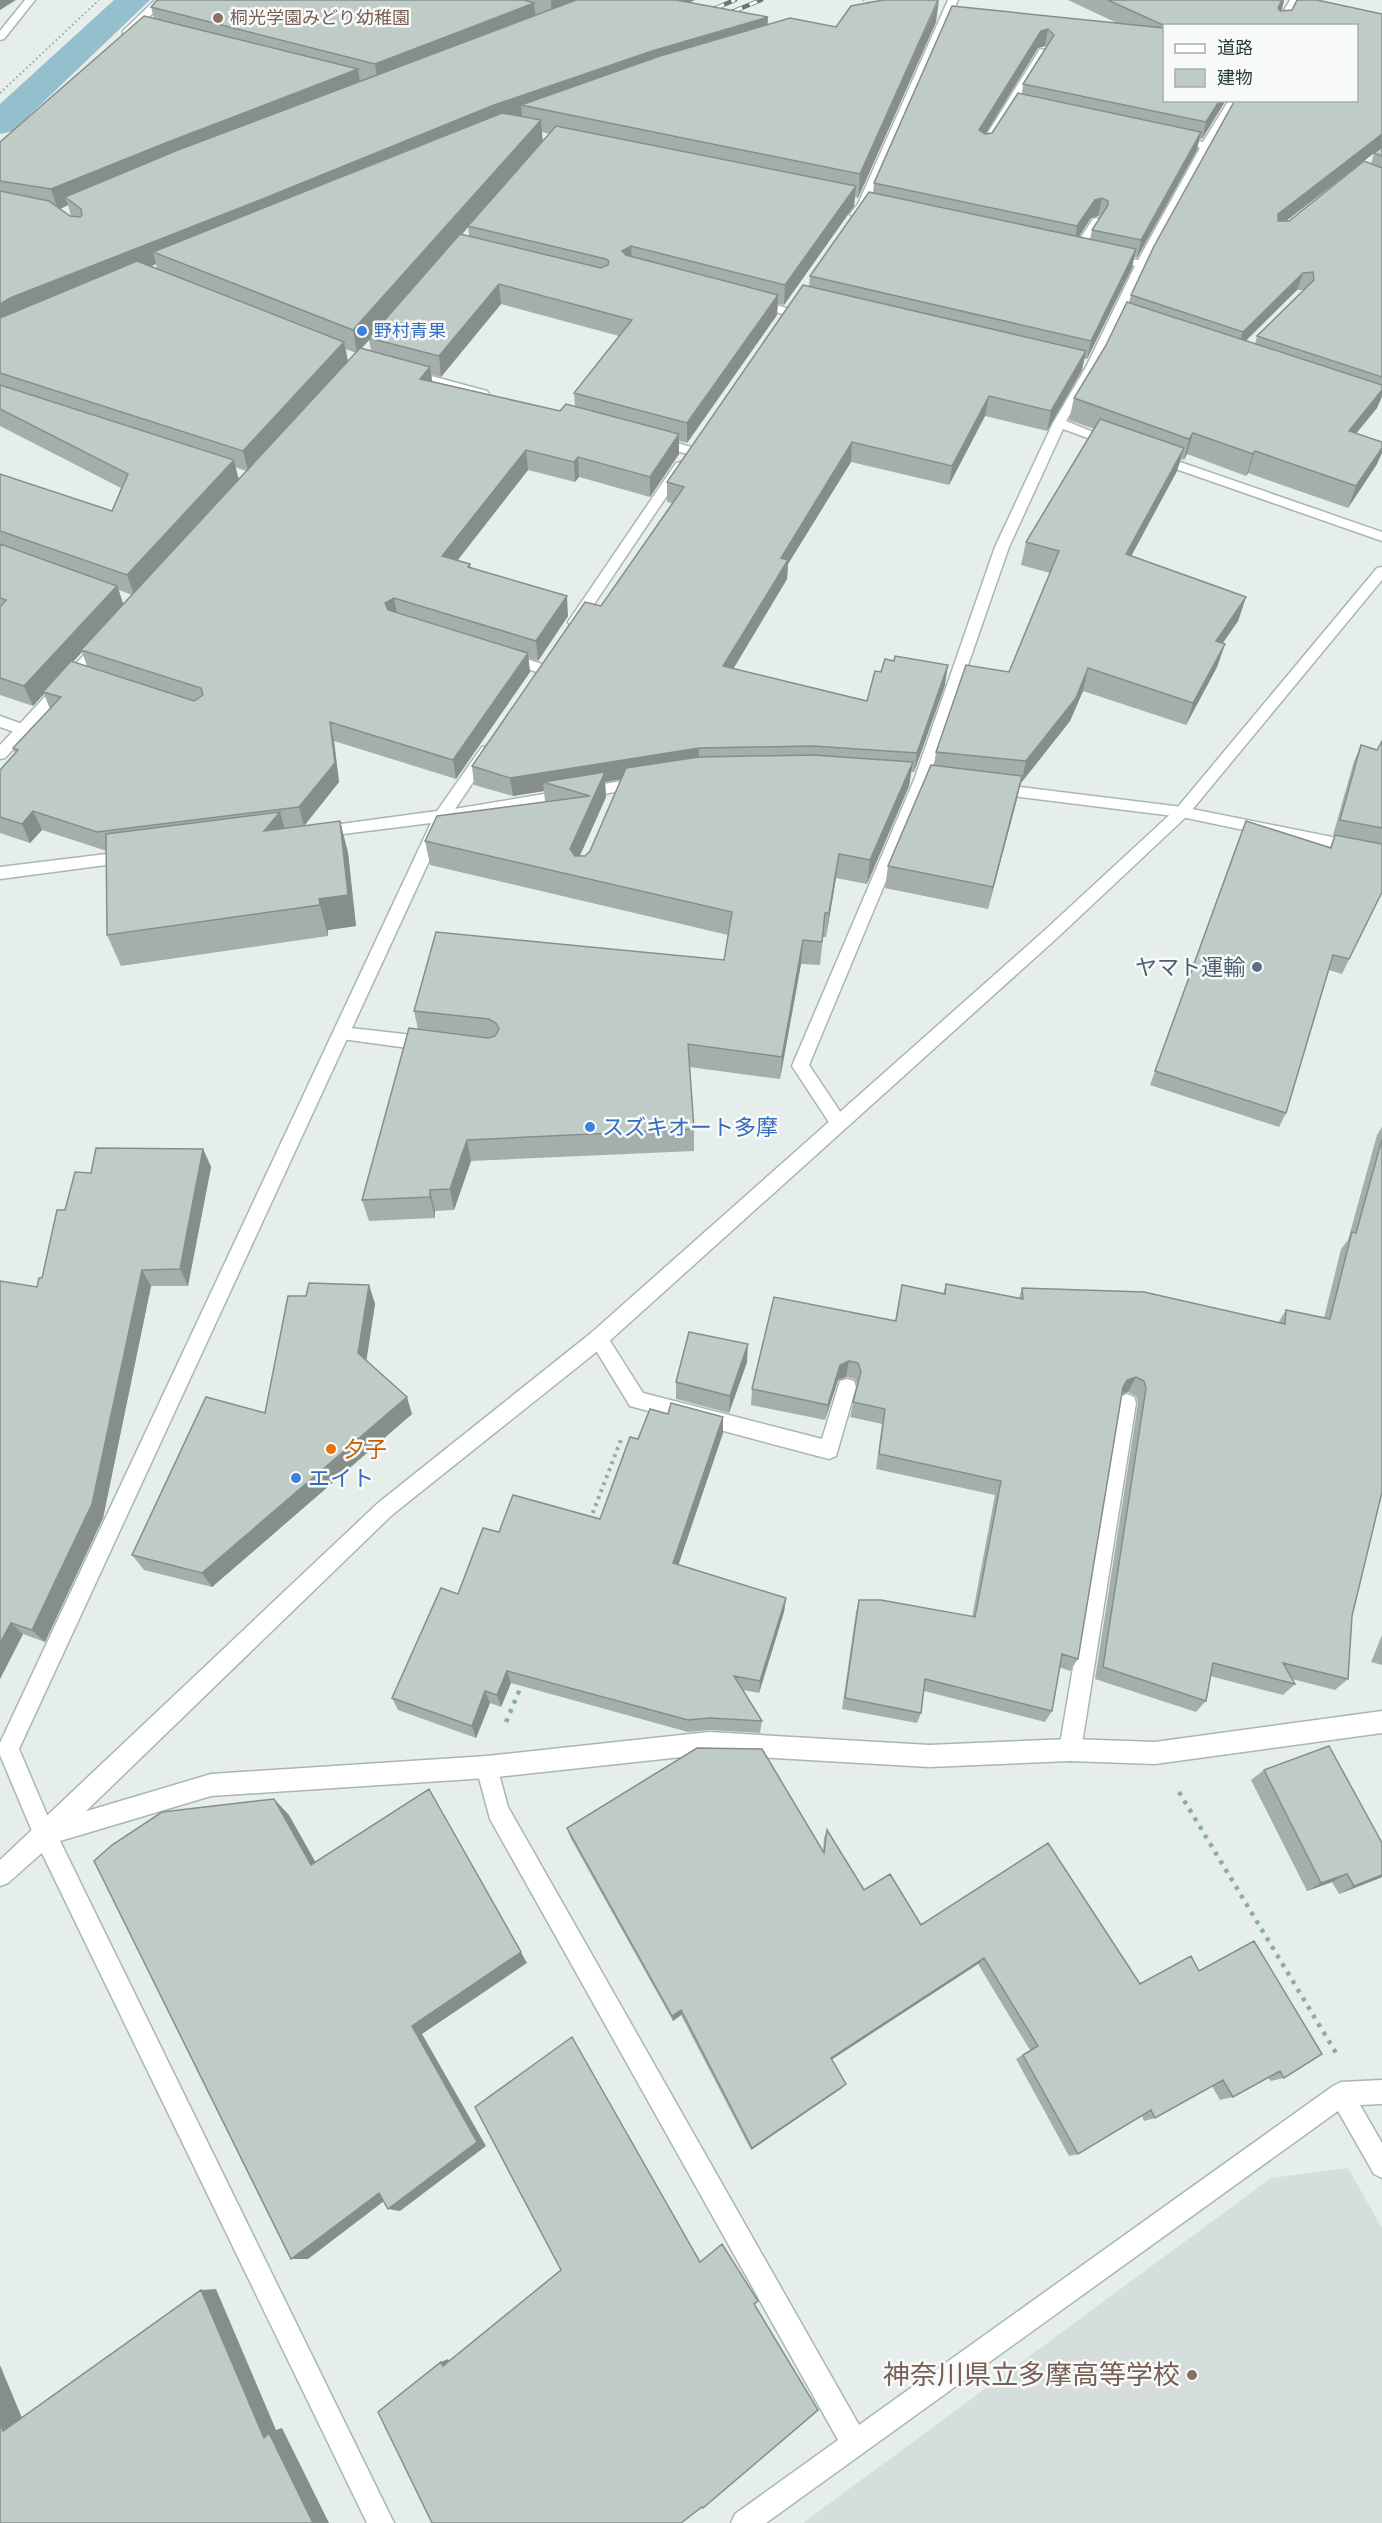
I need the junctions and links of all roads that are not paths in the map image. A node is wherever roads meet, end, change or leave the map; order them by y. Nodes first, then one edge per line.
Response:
1 (30, 0) edge
2 (161, 0) edge
3 (1295, 0) edge
4 (947, 4) edge
5 (1281, 24) edge
6 (134, 27) junction
7 (145, 30) edge
8 (0, 37) edge
9 (117, 42) edge
10 (1044, 51) edge
11 (1233, 102) edge
12 (1009, 104) junction
13 (1021, 106) edge
14 (1160, 136) edge
15 (1206, 146) junction
16 (984, 147) edge
17 (1097, 221) edge
18 (850, 223) edge
19 (1142, 264) junction
20 (799, 298) edge
21 (744, 300) edge
22 (394, 370) edge
23 (497, 398) edge
24 (1059, 423) junction
25 (645, 438) edge
26 (1126, 447) edge
27 (1149, 455) edge
28 (1382, 537) edge
29 (1382, 571) edge
30 (115, 630) edge
31 (563, 639) edge
32 (487, 652) edge
33 (543, 669) edge
34 (0, 722) edge
35 (23, 730) junction
36 (496, 737) edge
37 (0, 754) edge
38 (654, 781) edge
39 (980, 787) edge
40 (1182, 812) junction
41 (442, 816) junction
42 (300, 835) edge
43 (1382, 853) edge
44 (145, 855) edge
45 (0, 873) edge
46 (342, 1033) junction
47 (446, 1046) edge
48 (838, 1122) junction
49 (598, 1339) junction
50 (847, 1387) edge
51 (1127, 1403) edge
52 (1382, 1722) edge
53 (4, 1748) edge
54 (1070, 1750) junction
55 (487, 1767) junction
56 (45, 1835) junction
57 (0, 1875) edge
58 (1382, 2092) edge
59 (1341, 2094) junction
60 (1382, 2166) edge
61 (855, 2444) junction
62 (381, 2523) edge
63 (744, 2523) edge

1 - 8 street
2 - 6 street
3 - 5 street
4 - 18 street
6 - 7 street
6 - 9 street
10 - 12 street
11 - 15 street
12 - 13 street
12 - 16 street
14 - 15 street
15 - 19 street
17 - 19 street
19 - 24 street
20 - 21 street
22 - 23 street
24 - 26 street
24 - 48 street
25 - 31 street
27 - 28 street
29 - 40 street
30 - 35 street
32 - 33 street
34 - 35 street
35 - 37 street
36 - 41 street
38 - 41 street
39 - 40 street
40 - 43 street
40 - 48 street
41 - 42 street
41 - 46 street
44 - 45 street
46 - 47 street
46 - 53 street
48 - 49 street
49 - 50 street
49 - 56 street
51 - 54 street
52 - 54 street
53 - 56 street
54 - 55 street
55 - 56 street
55 - 61 street
56 - 57 street
56 - 62 street
58 - 59 street
59 - 60 street
59 - 61 street
61 - 63 street

